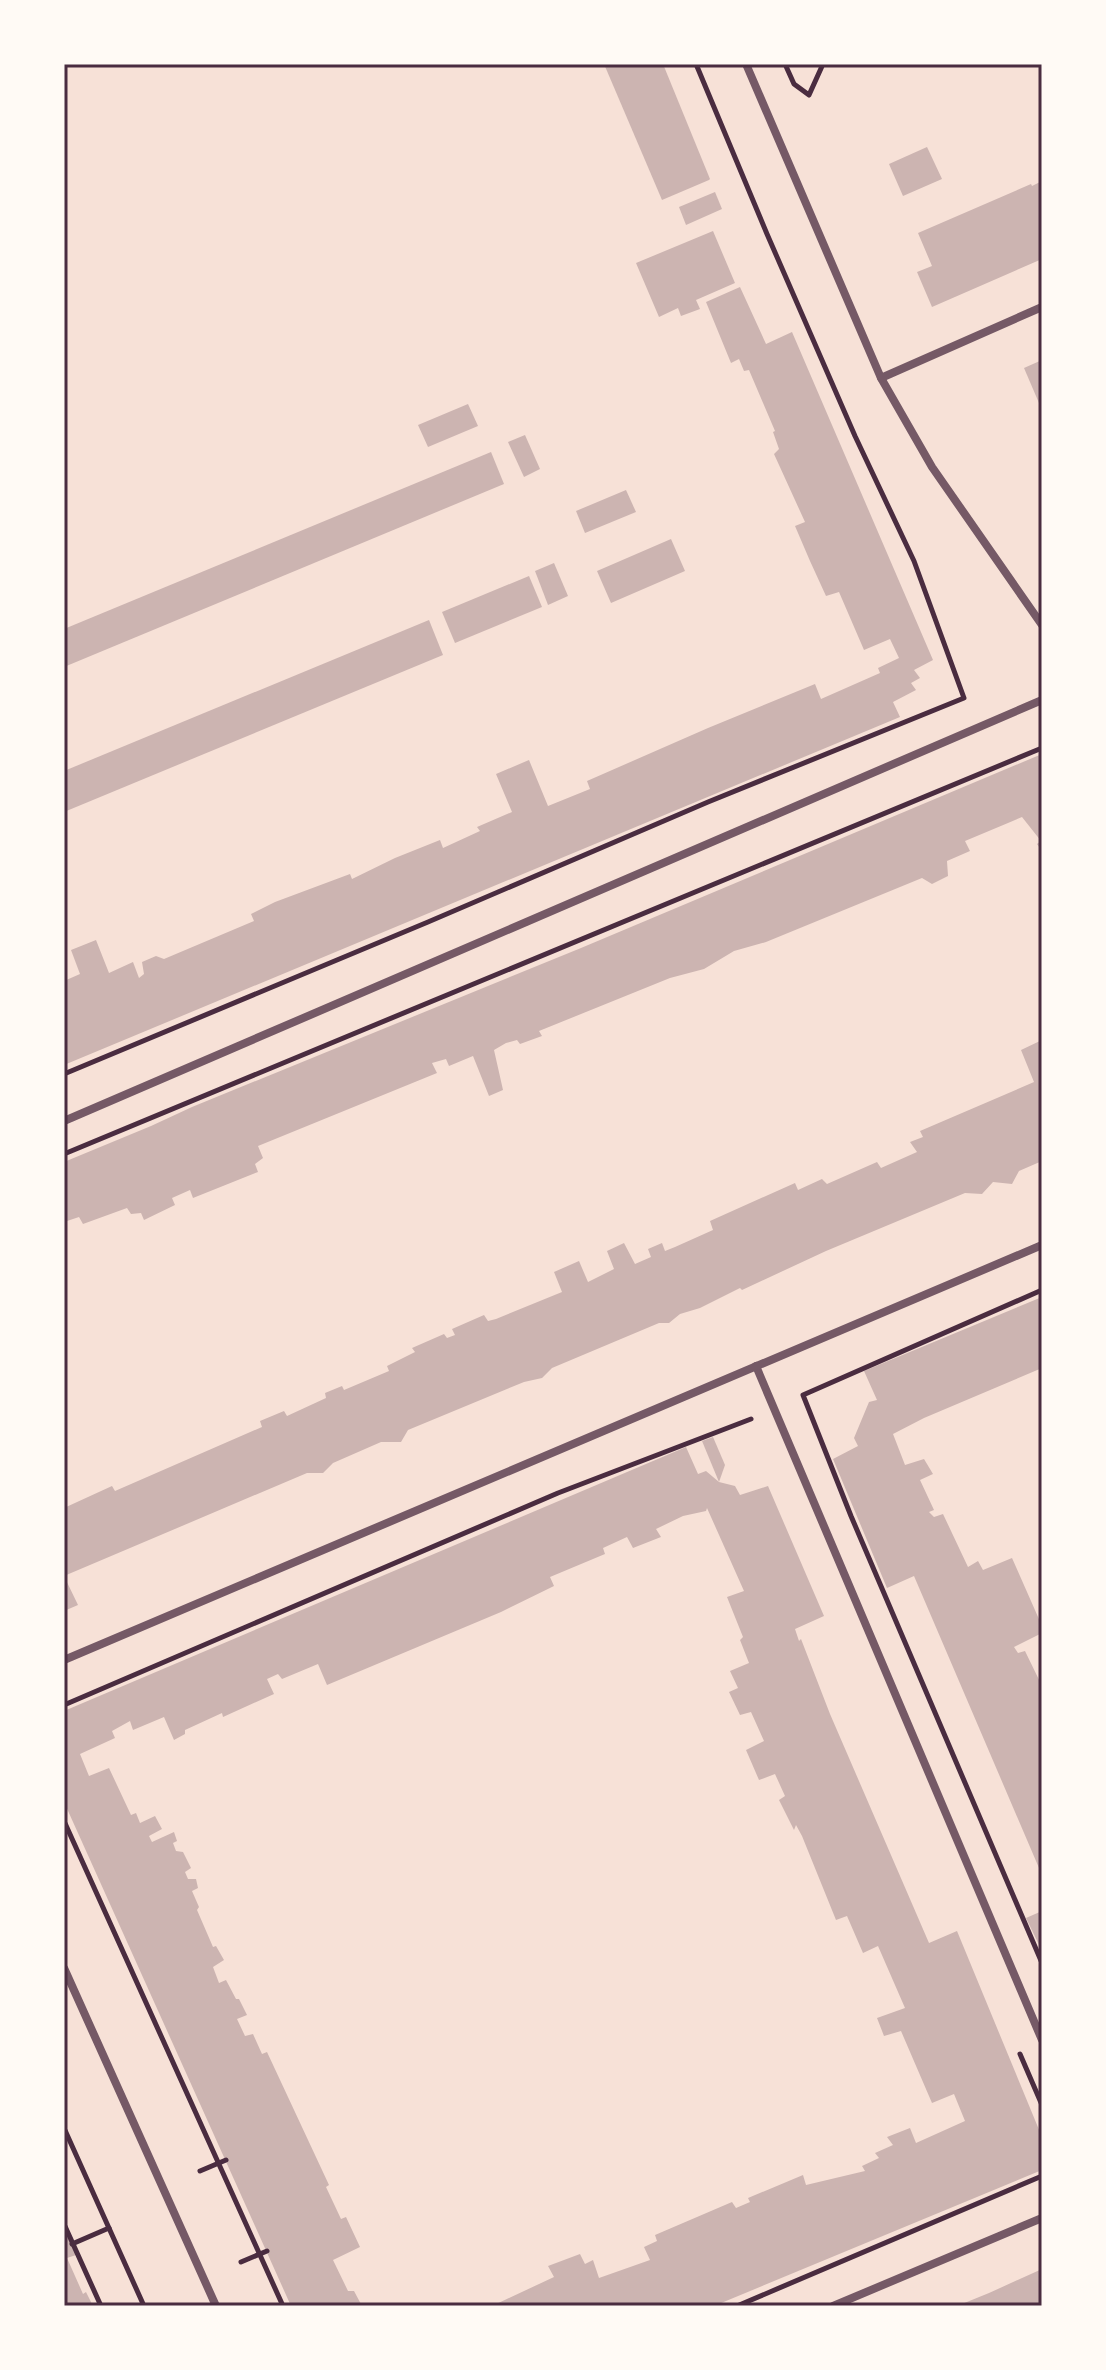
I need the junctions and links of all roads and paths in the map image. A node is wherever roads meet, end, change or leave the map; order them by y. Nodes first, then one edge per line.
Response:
1 (696, 64) edge
2 (746, 64) edge
3 (785, 64) edge
4 (823, 64) edge
5 (1042, 307) edge
6 (881, 378) junction
7 (1042, 625) edge
8 (1042, 700) edge
9 (1042, 748) edge
10 (64, 1074) edge
11 (64, 1121) edge
12 (64, 1154) edge
13 (1042, 1245) edge
14 (1042, 1290) edge
15 (756, 1366) junction
16 (754, 1427) dead end
17 (64, 1660) edge
18 (64, 1705) edge
19 (64, 1821) edge
20 (1042, 1963) edge
21 (64, 1968) edge
22 (1042, 2040) edge
23 (1015, 2041) dead end
24 (1042, 2105) edge
25 (64, 2128) edge
26 (226, 2160) dead end
27 (219, 2163) junction
28 (200, 2171) dead end
29 (1042, 2176) edge
30 (1042, 2218) edge
31 (64, 2224) edge
32 (109, 2228) junction
33 (72, 2244) junction
34 (267, 2251) dead end
35 (259, 2254) junction
36 (241, 2262) dead end
37 (101, 2306) edge
38 (144, 2306) edge
39 (216, 2306) edge
40 (283, 2306) edge
41 (737, 2306) edge
42 (833, 2306) edge

1 - 10 path
2 - 6 street
3 - 4 path
5 - 6 street
6 - 7 street
8 - 11 street
9 - 12 path
13 - 15 street
14 - 20 path
15 - 17 street
15 - 22 street
16 - 18 path
19 - 27 path
21 - 39 street
23 - 24 path
25 - 32 path
26 - 27 path
27 - 28 path
27 - 35 path
29 - 41 path
30 - 42 street
31 - 33 path
32 - 33 path
32 - 38 path
33 - 37 path
34 - 35 path
35 - 36 path
35 - 40 path

